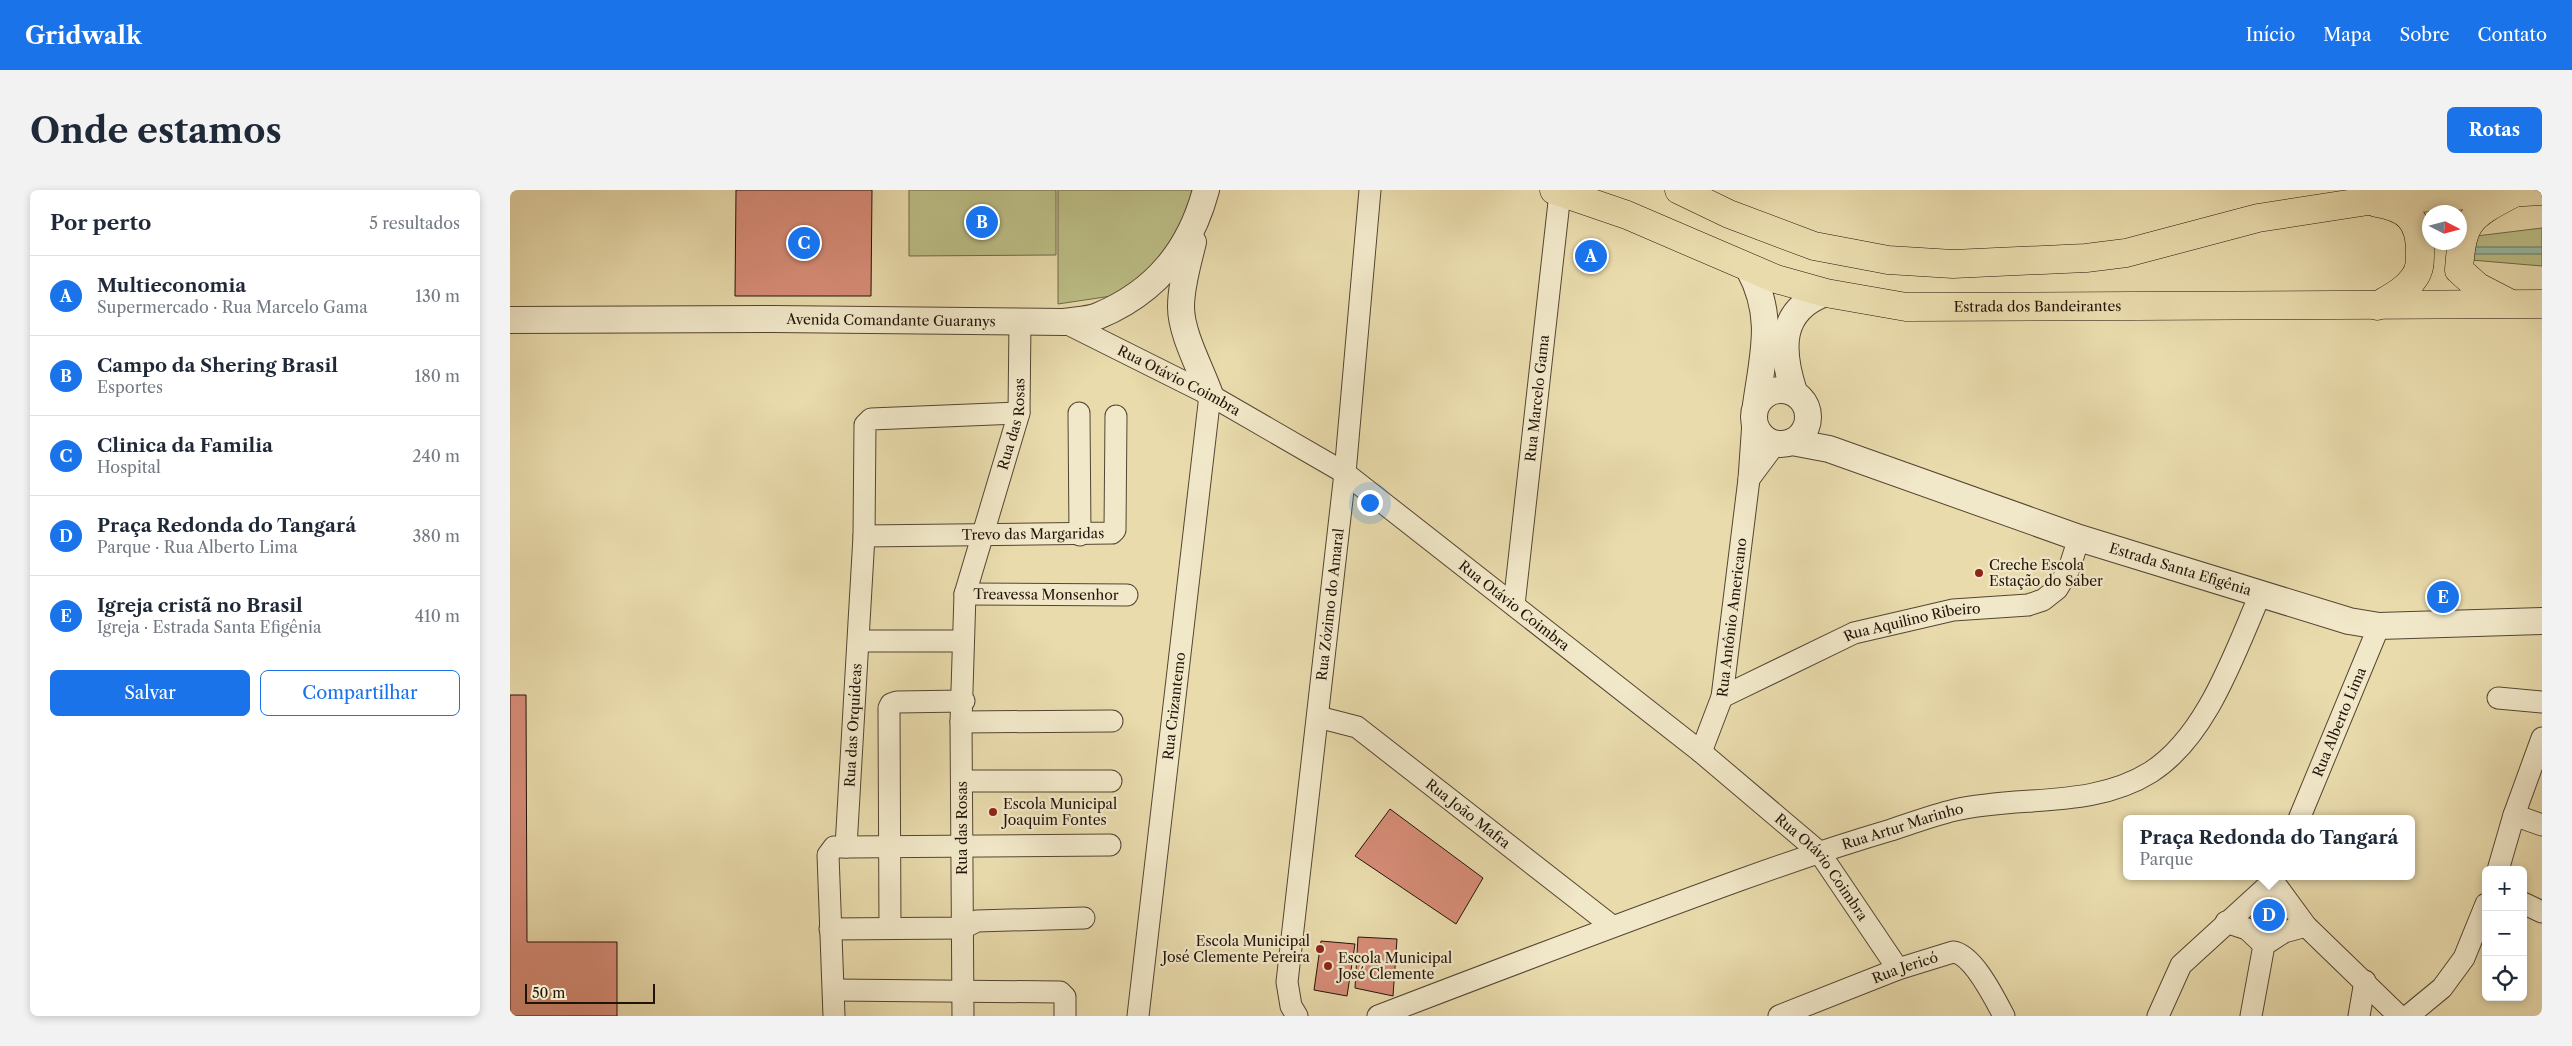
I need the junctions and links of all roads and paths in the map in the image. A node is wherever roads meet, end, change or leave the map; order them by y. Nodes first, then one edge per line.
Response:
1 (1370, 190) edge
2 (1679, 190) edge
3 (1557, 191) edge
4 (2530, 191) edge
5 (1203, 201) edge
6 (2368, 201) junction
7 (1749, 269) junction
8 (1826, 293) junction
9 (2510, 304) junction
10 (2542, 304) edge
11 (2377, 306) junction
12 (510, 320) edge
13 (1020, 320) junction
14 (1064, 322) junction
15 (1794, 392) junction
16 (1210, 395) junction
17 (1018, 413) junction
18 (1079, 413) dead end
19 (1755, 413) junction
20 (1808, 414) junction
21 (1116, 416) dead end
22 (1783, 443) junction
23 (1829, 449) junction
24 (1345, 473) junction
25 (1749, 479) junction
26 (985, 534) junction
27 (1080, 535) junction
28 (864, 536) junction
29 (2079, 538) junction
30 (965, 594) junction
31 (1127, 594) dead end
32 (2260, 595) junction
33 (1514, 605) junction
34 (2542, 621) edge
35 (2379, 626) junction
36 (858, 641) junction
37 (963, 641) junction
38 (1722, 697) junction
39 (2498, 698) dead end
40 (2542, 702) edge
41 (963, 711) junction
42 (1318, 717) junction
43 (1112, 721) dead end
44 (2542, 738) edge
45 (1701, 752) junction
46 (962, 781) junction
47 (1111, 781) dead end
48 (2301, 815) edge
49 (2514, 815) junction
50 (2542, 825) edge
51 (1110, 845) dead end
52 (890, 846) junction
53 (846, 847) junction
54 (962, 847) junction
55 (1819, 852) junction
56 (2499, 866) edge
57 (2273, 880) edge
58 (2275, 880) edge
59 (2527, 905) edge
60 (2483, 911) edge
61 (2542, 912) edge
62 (1084, 918) dead end
63 (2226, 922) junction
64 (1612, 926) junction
65 (2306, 926) junction
66 (890, 928) junction
67 (963, 928) junction
68 (830, 930) junction
69 (2264, 945) junction
70 (1898, 970) junction
71 (2365, 981) junction
72 (834, 990) junction
73 (963, 992) junction
74 (834, 1016) edge
75 (963, 1016) edge
76 (1065, 1016) edge
77 (1138, 1016) edge
78 (1297, 1016) edge
79 (1378, 1016) edge
80 (1779, 1016) edge
81 (2004, 1016) edge
82 (2158, 1016) edge
83 (2251, 1016) edge
84 (2359, 1016) edge
85 (2399, 1016) edge
86 (2408, 1016) edge

1 - 24 street, Rua Zózimo do Amaral
2 - 6 main road
3 - 7 main road, Estrada dos Bandeirantes
3 - 33 street, Rua Marcelo Gama
4 - 6 main road
4 - 9 main road
5 - 14 street, Avenida Comandante Guaranys
5 - 16 street
6 - 11 main road
7 - 8 main road, Estrada dos Bandeirantes
7 - 19 street, Rua Antônio Americano
8 - 11 main road, Estrada dos Bandeirantes
8 - 15 street
9 - 10 main road, Estrada dos Bandeirantes
9 - 11 main road, Estrada dos Bandeirantes
12 - 13 street, Avenida Comandante Guaranys
13 - 14 street, Avenida Comandante Guaranys
13 - 17 street, Rua das Rosas
14 - 16 street, Rua Otávio Coimbra
15 - 19 street
15 - 20 street
16 - 24 street, Rua Otávio Coimbra
16 - 77 street, Rua Crizantemo
17 - 26 street, Rua das Rosas
17 - 28 street, Rua das Orquídeas
18 - 27 street
19 - 22 street
19 - 25 street, Rua Antônio Americano
20 - 22 street
20 - 23 street
21 - 27 street, Trevo das Margaridas
22 - 23 street, Estrada Santa Efigênia
22 - 25 street, Rua Antônio Americano
23 - 29 street, Estrada Santa Efigênia
24 - 33 street, Rua Otávio Coimbra
24 - 42 street, Rua Zózimo do Amaral
25 - 38 street, Rua Antônio Americano
26 - 27 street, Trevo das Margaridas
26 - 28 street, Trevo das Margaridas
26 - 30 street, Rua das Rosas
28 - 36 street, Rua das Orquídeas
29 - 32 street, Estrada Santa Efigênia
29 - 38 street, Rua Aquilino Ribeiro
30 - 31 street, Treavessa Monsenhor
30 - 37 street, Rua das Rosas
32 - 35 street, Estrada Santa Efigênia
32 - 55 street, Rua Artur Marinho
33 - 45 street, Rua Otávio Coimbra
34 - 35 street, Estrada Santa Efigênia
35 - 48 street, Rua Alberto Lima
36 - 37 street
36 - 53 street, Rua das Orquídeas
37 - 41 street, Rua das Rosas
38 - 45 street, Rua Antônio Americano
39 - 40 street
41 - 43 street
41 - 46 street, Rua das Rosas
41 - 52 street
42 - 64 street, Rua João Mafra
42 - 78 street, Rua Zózimo do Amaral
44 - 49 street
45 - 55 street, Rua Otávio Coimbra
46 - 47 street
46 - 54 street, Rua das Rosas
49 - 50 street
49 - 56 street
51 - 54 street
52 - 53 street
52 - 54 street
52 - 66 street
53 - 68 street
54 - 67 street, Rua das Rosas
55 - 64 street, Rua Artur Marinho
55 - 70 street, Rua Otávio Coimbra
57 - 63 street
58 - 65 street
59 - 61 street
60 - 86 street
62 - 67 street
63 - 69 street
63 - 82 street
64 - 79 street, Rua Artur Marinho
65 - 69 street
65 - 71 street
66 - 67 street
66 - 68 street
67 - 73 street, Rua das Rosas
68 - 72 street
69 - 83 street
70 - 80 street, Rua Jericó
70 - 81 street, Rua Jericó
71 - 84 street
71 - 85 street
72 - 73 street
72 - 74 street
73 - 75 street, Rua das Rosas
73 - 76 street

